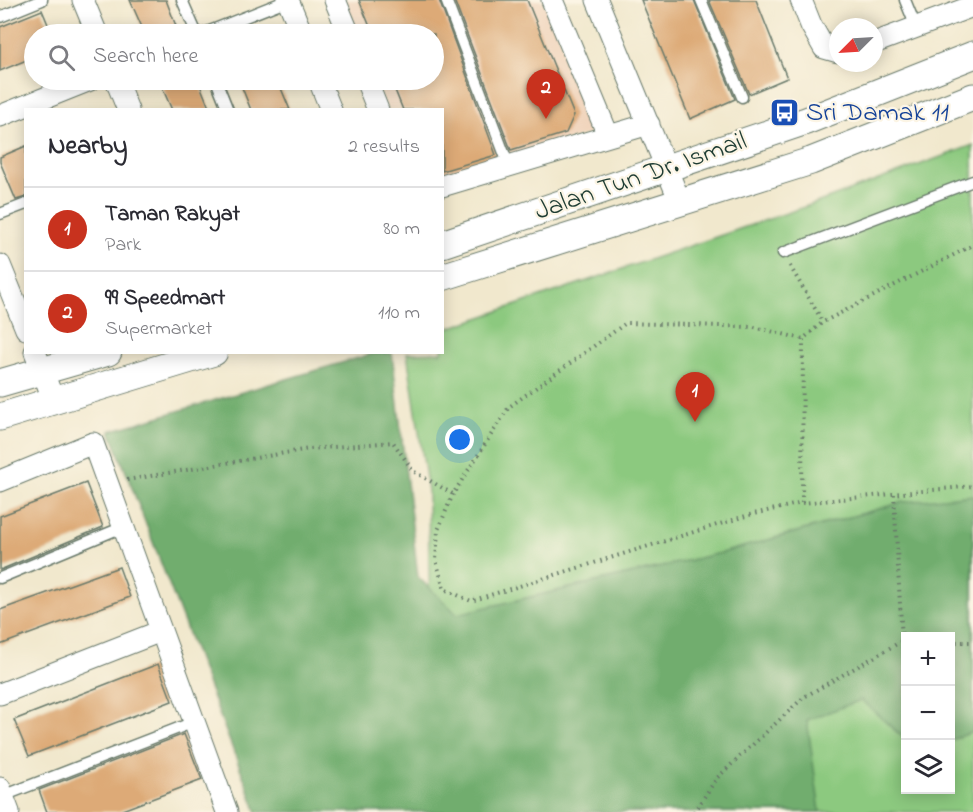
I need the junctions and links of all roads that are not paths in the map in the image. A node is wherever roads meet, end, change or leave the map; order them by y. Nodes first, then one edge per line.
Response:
1 (42, 0) edge
2 (83, 0) edge
3 (182, 0) edge
4 (288, 0) edge
5 (335, 0) edge
6 (446, 0) edge
7 (552, 0) edge
8 (597, 0) edge
9 (701, 0) edge
10 (801, 0) edge
11 (905, 0) edge
12 (973, 6) edge
13 (0, 17) edge
14 (93, 24) edge
15 (193, 24) edge
16 (227, 24) edge
17 (298, 24) edge
18 (345, 24) edge
19 (916, 27) junction
20 (883, 40) edge
21 (829, 49) edge
22 (973, 55) edge
23 (65, 90) edge
24 (120, 90) edge
25 (220, 90) edge
26 (323, 90) edge
27 (370, 90) edge
28 (742, 97) dead end
29 (973, 97) edge
30 (127, 108) edge
31 (227, 108) edge
32 (330, 108) edge
33 (377, 108) edge
34 (0, 116) edge
35 (649, 124) junction
36 (608, 135) junction
37 (509, 165) junction
38 (668, 169) junction
39 (973, 182) edge
40 (444, 185) edge
41 (681, 204) junction
42 (24, 205) edge
43 (0, 214) edge
44 (444, 243) edge
45 (783, 253) road end
46 (0, 265) edge
47 (444, 276) edge
48 (24, 324) edge
49 (94, 354) edge
50 (207, 354) edge
51 (39, 362) edge
52 (0, 383) edge
53 (54, 401) junction
54 (0, 417) edge
55 (0, 481) edge
56 (123, 527) junction
57 (0, 578) edge
58 (161, 631) junction
59 (0, 694) edge
60 (194, 722) junction
61 (4, 799) edge
62 (227, 812) edge

1 - 13 lane
2 - 14 street
3 - 15 lane
4 - 16 lane
4 - 17 street
5 - 18 street
6 - 37 lane
7 - 36 street
8 - 35 street
9 - 28 lane
10 - 21 street
11 - 19 lane
12 - 19 street
19 - 20 street
22 - 38 street, Jalan Tun Dr. Ismail
23 - 34 street
24 - 30 street
25 - 31 lane
26 - 32 street
27 - 33 street
29 - 41 street, Jalan Tun Dr. Ismail
35 - 36 street
35 - 38 street
36 - 37 street
37 - 40 street
38 - 41 street
38 - 44 street, Jalan Tun Dr. Ismail
39 - 45 lane
41 - 47 street, Jalan Tun Dr. Ismail
42 - 43 lane
46 - 48 street
49 - 51 street
50 - 53 street
51 - 52 street
51 - 53 street
53 - 54 street
55 - 56 street
56 - 57 lane
56 - 58 street
58 - 59 street
58 - 60 street
60 - 61 lane
60 - 62 street

